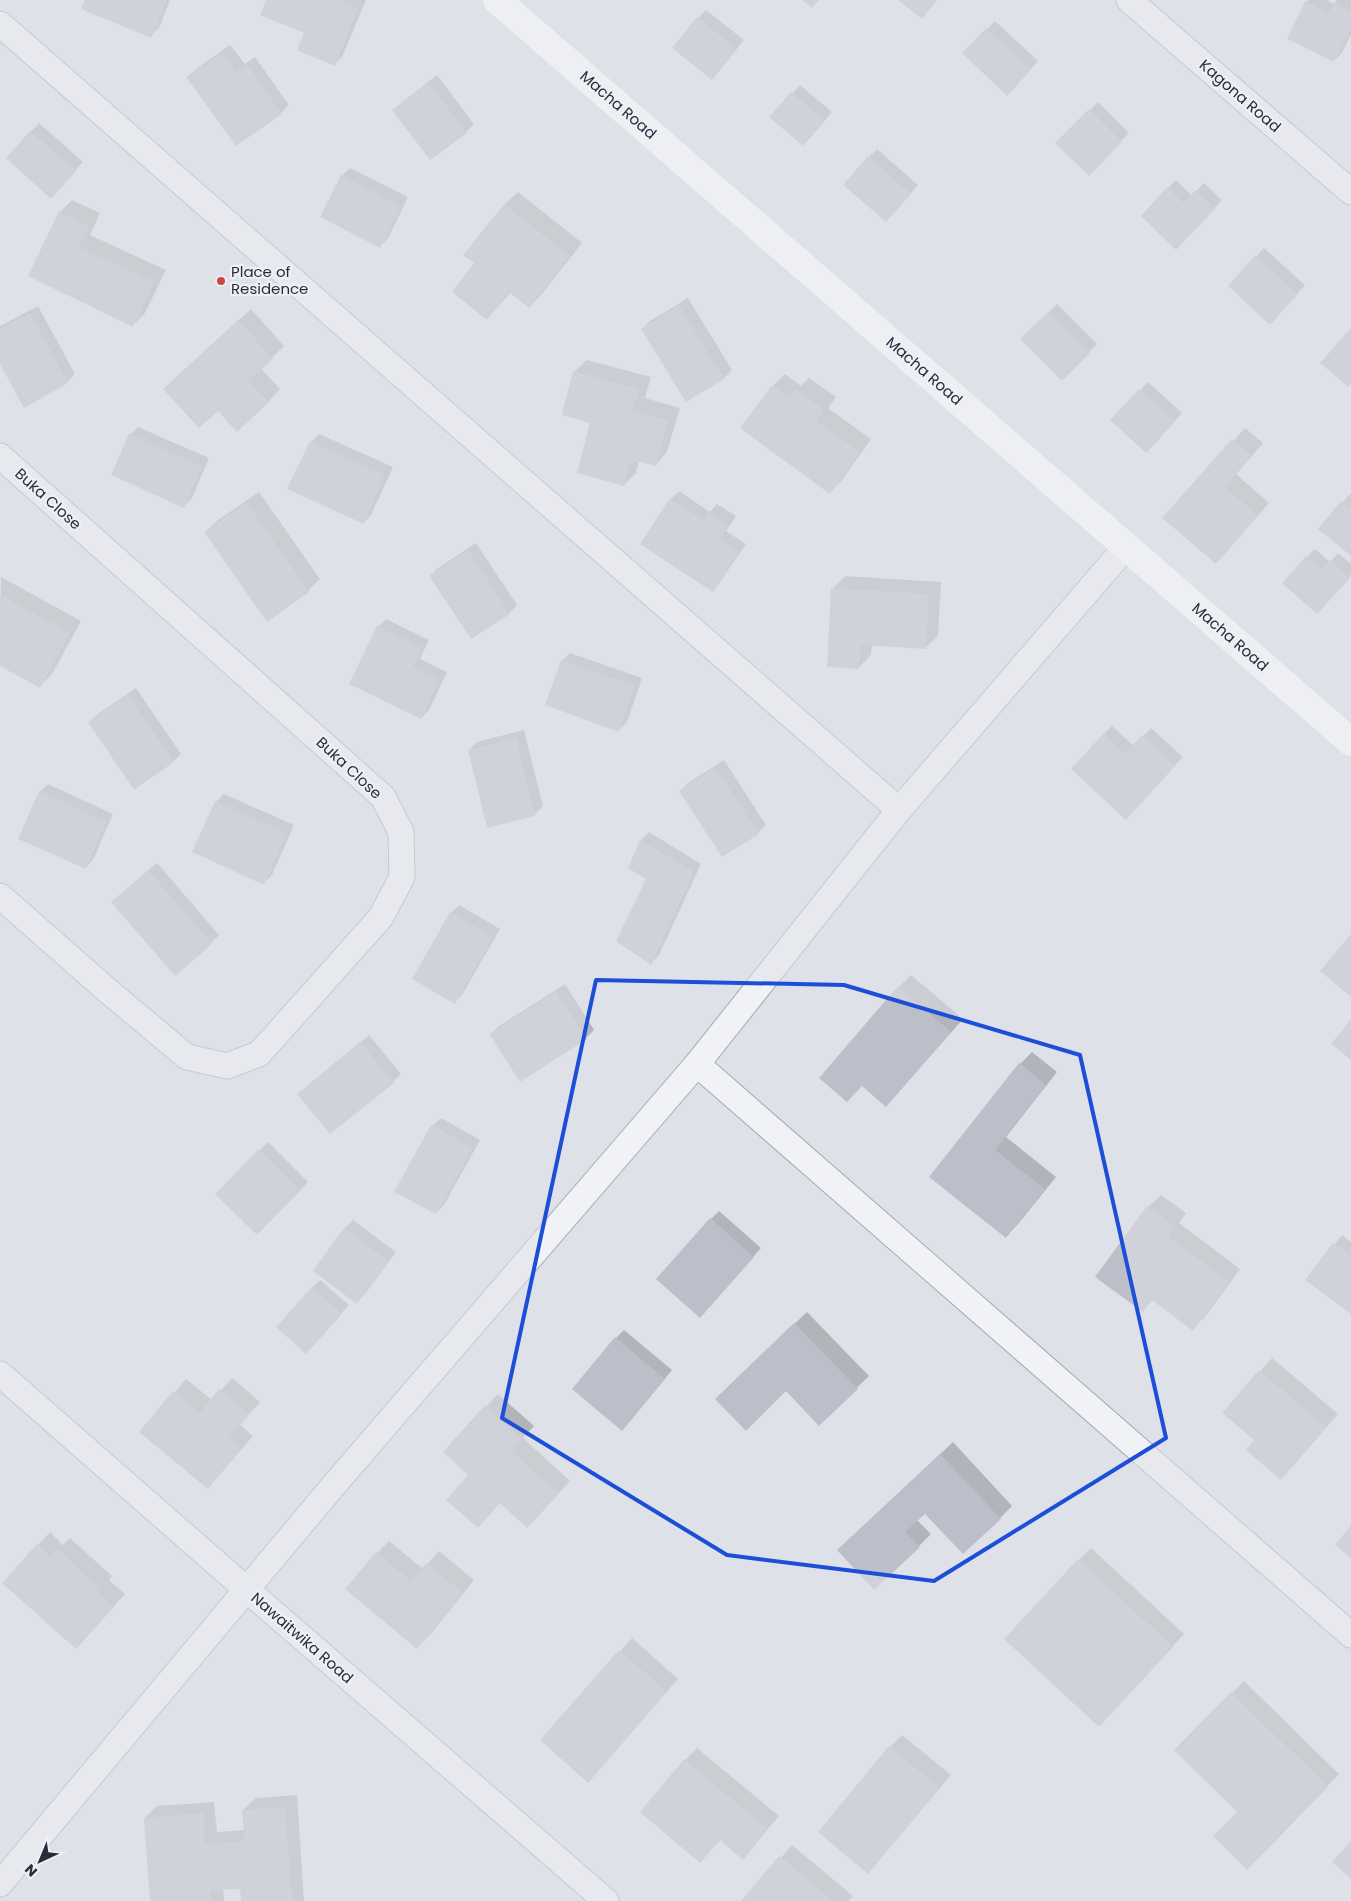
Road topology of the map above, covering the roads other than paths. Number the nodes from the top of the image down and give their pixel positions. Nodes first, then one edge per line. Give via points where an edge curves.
1 (497, 0) edge
2 (1129, 0) edge
3 (0, 24) edge
4 (1351, 192) edge
5 (0, 456) edge
6 (1126, 547) junction
7 (1351, 742) edge
8 (899, 810) junction
9 (0, 896) edge
10 (697, 1064) junction
11 (0, 1374) edge
12 (246, 1589) junction
13 (1351, 1635) edge
14 (0, 1884) edge
15 (606, 1901) edge

1 - 6 main road, Macha Road
2 - 4 street, Kagona Road
3 - 8 street
5 - 9 street, Buka Close via 382,797 401,832 402,877 381,917 259,1054 227,1066 188,1057
6 - 7 main road, Macha Road
6 - 8 street
8 - 10 street
10 - 12 street
10 - 13 street
11 - 12 street, Nawaitwika Road
12 - 14 street
12 - 15 street, Nawaitwika Road

